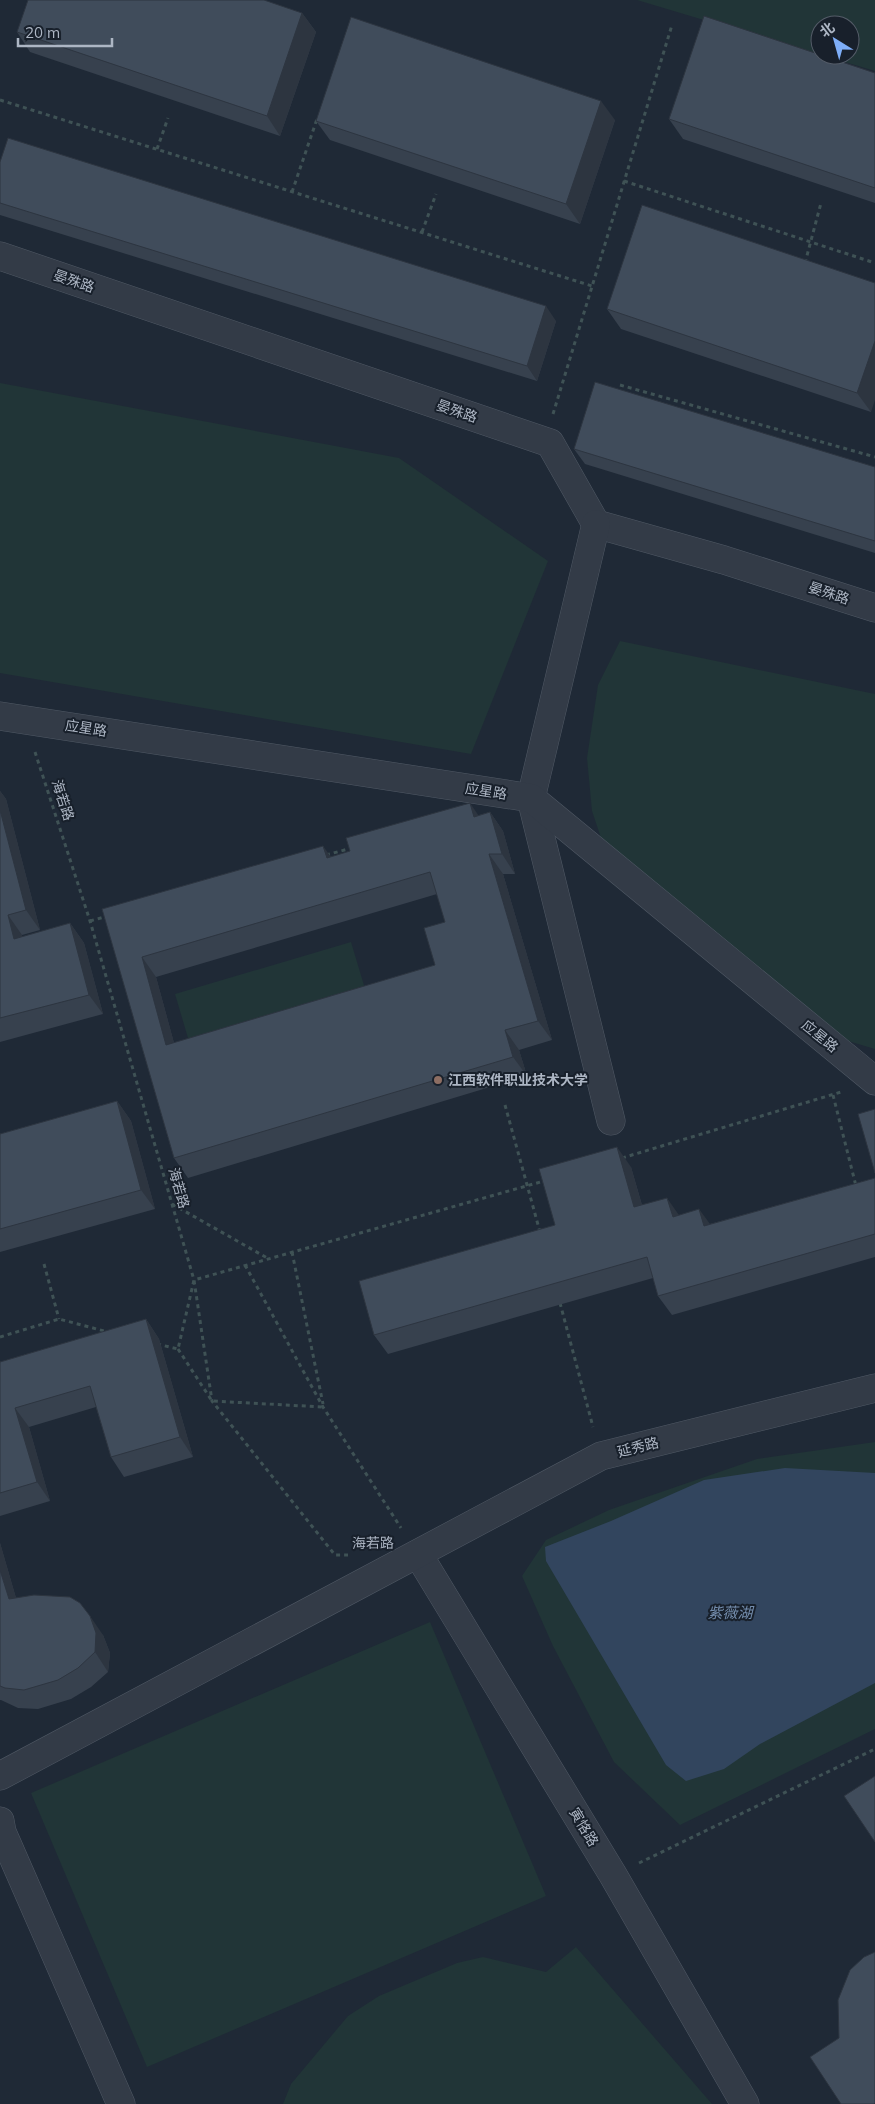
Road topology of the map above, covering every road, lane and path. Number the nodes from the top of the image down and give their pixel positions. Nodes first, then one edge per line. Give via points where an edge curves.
1 (672, 25) dead end
2 (0, 100) edge
3 (319, 112) edge
4 (168, 118) edge
5 (157, 149) junction
6 (624, 181) junction
7 (292, 192) junction
8 (436, 194) edge
9 (821, 203) edge
10 (422, 232) junction
11 (810, 242) junction
12 (0, 256) edge
13 (875, 263) edge
14 (805, 266) edge
15 (592, 286) junction
16 (620, 385) dead end
17 (545, 441) junction
18 (875, 457) edge
19 (596, 524) junction
20 (875, 608) edge
21 (12, 717) edge
22 (531, 798) junction
23 (358, 846) edge
24 (320, 857) edge
25 (109, 916) edge
26 (90, 921) junction
27 (875, 1082) edge
28 (850, 1090) dead end
29 (832, 1095) junction
30 (505, 1104) dead end
31 (611, 1121) dead end
32 (616, 1160) edge
33 (545, 1180) edge
34 (528, 1185) junction
35 (857, 1190) edge
36 (172, 1204) junction
37 (541, 1233) edge
38 (292, 1252) junction
39 (269, 1258) junction
40 (44, 1264) dead end
41 (245, 1265) junction
42 (194, 1280) junction
43 (559, 1299) edge
44 (59, 1319) junction
45 (114, 1333) edge
46 (0, 1337) edge
47 (151, 1342) edge
48 (178, 1349) junction
49 (875, 1388) edge
50 (212, 1401) junction
51 (324, 1407) junction
52 (602, 1456) junction
53 (418, 1554) junction
54 (353, 1555) dead end
55 (875, 1749) edge
56 (0, 1776) edge
57 (0, 1821) edge
58 (613, 1875) junction
59 (121, 2104) edge
60 (746, 2104) edge

1 - 6 path
2 - 5 path
3 - 7 path
4 - 5 path
5 - 7 path
6 - 11 path
6 - 15 path
7 - 10 path
8 - 10 path
9 - 11 path
10 - 15 path
11 - 13 path
11 - 14 path
12 - 17 street, 晏殊路
15 - 17 path
16 - 18 path
17 - 19 street via 550,443
19 - 20 street, 晏殊路
19 - 22 street
21 - 22 street, 应星路
21 - 26 path, 海若路
22 - 27 street, 应星路
22 - 31 street
23 - 24 path
25 - 26 path
26 - 36 path, 海若路
28 - 29 path
29 - 32 path
29 - 35 path
30 - 34 path
33 - 34 path
34 - 37 path
34 - 38 path
36 - 39 path
36 - 42 path, 海若路
38 - 39 path
38 - 51 path
39 - 41 path
40 - 44 path
41 - 42 path
41 - 51 path
42 - 48 path
42 - 50 path, 海若路
43 - 52 path
44 - 45 path
44 - 46 path
47 - 48 path
48 - 50 path
49 - 52 street, 延秀路
50 - 51 path
50 - 54 path, 海若路 via 335,1555
51 - 53 path
52 - 53 street, 延秀路
53 - 56 street, 延秀路
53 - 58 street, 寅恪路
55 - 58 path
57 - 59 street
58 - 60 street, 寅恪路

